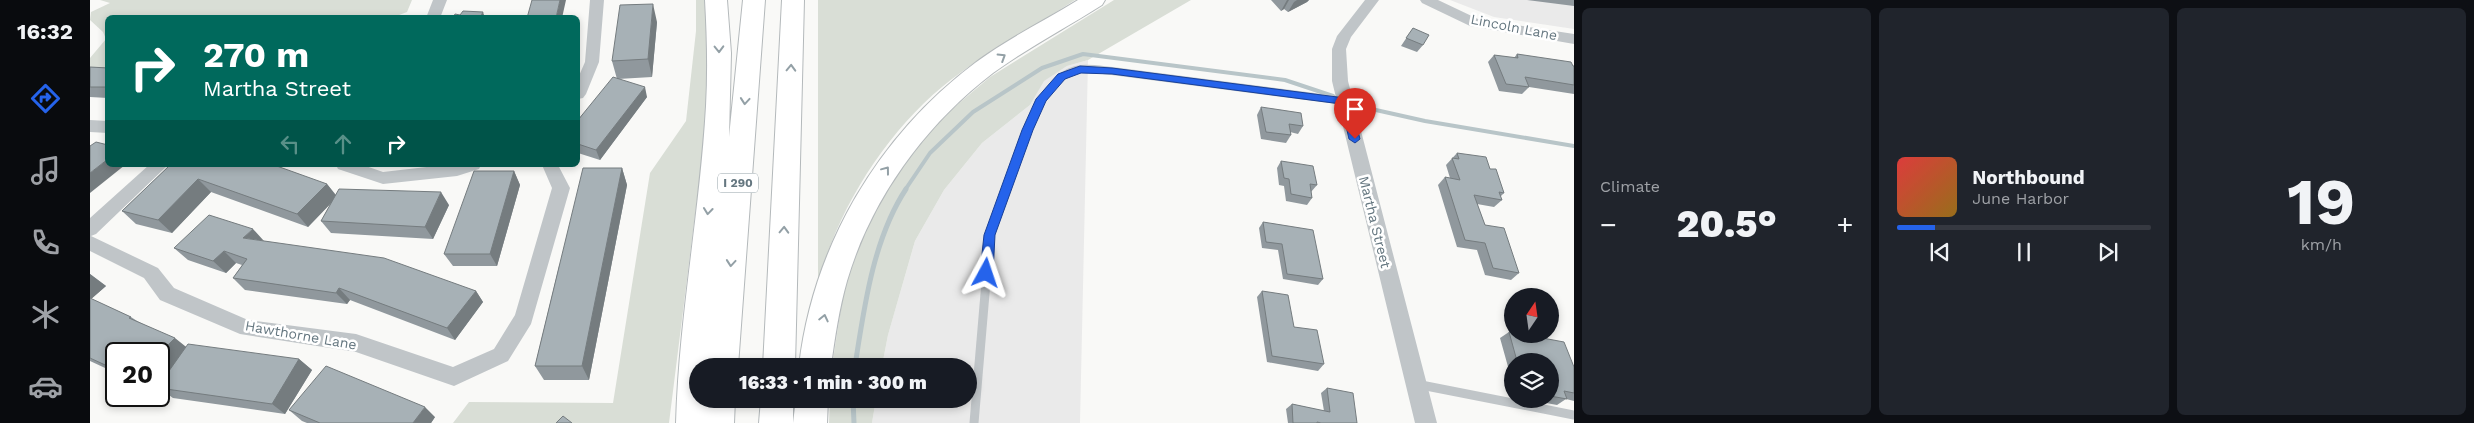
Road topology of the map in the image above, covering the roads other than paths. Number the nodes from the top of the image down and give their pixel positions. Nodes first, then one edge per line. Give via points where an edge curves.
1 (440, 0) edge
2 (597, 0) edge
3 (716, 0) edge
4 (754, 0) edge
5 (793, 0) edge
6 (1094, 0) edge
7 (1372, 0) edge
8 (1427, 0) edge
9 (434, 15) edge
10 (1574, 39) edge
11 (580, 89) edge
12 (1345, 101) junction
13 (90, 126) edge
14 (105, 127) edge
15 (158, 167) edge
16 (350, 167) edge
17 (467, 167) edge
18 (551, 167) edge
19 (90, 229) edge
20 (90, 243) edge
21 (723, 358) edge
22 (779, 358) edge
23 (816, 358) edge
24 (1416, 384) junction
25 (718, 408) edge
26 (777, 408) edge
27 (811, 408) edge
28 (1574, 415) edge
29 (693, 423) edge
30 (717, 423) edge
31 (776, 423) edge
32 (810, 423) edge
33 (974, 423) edge
34 (1426, 423) edge

1 - 9 street
2 - 11 street via 592,62
3 -> 29 highway via 719,26 718,114 694,356
4 -> 21 highway, I 290
22 -> 5 highway
23 -> 6 highway via 833,277 870,191 922,122 984,68
7 - 12 street, Martha Street via 1344,36 1340,49 1340,81
8 - 10 street, Lincoln Lane via 1475,23
12 - 24 street, Martha Street
12 - 33 lane via 1112,71 1080,69 1062,77 1042,99 990,235
13 - 14 street
15 - 19 street
16 - 17 street via 383,178
18 - 20 street, Hawthorne Lane via 562,188 524,318 501,356 454,377 356,343 247,328 167,294 151,273
24 - 28 lane
24 - 34 street, Martha Street
25 - 30 highway
26 - 31 highway
27 - 32 highway

